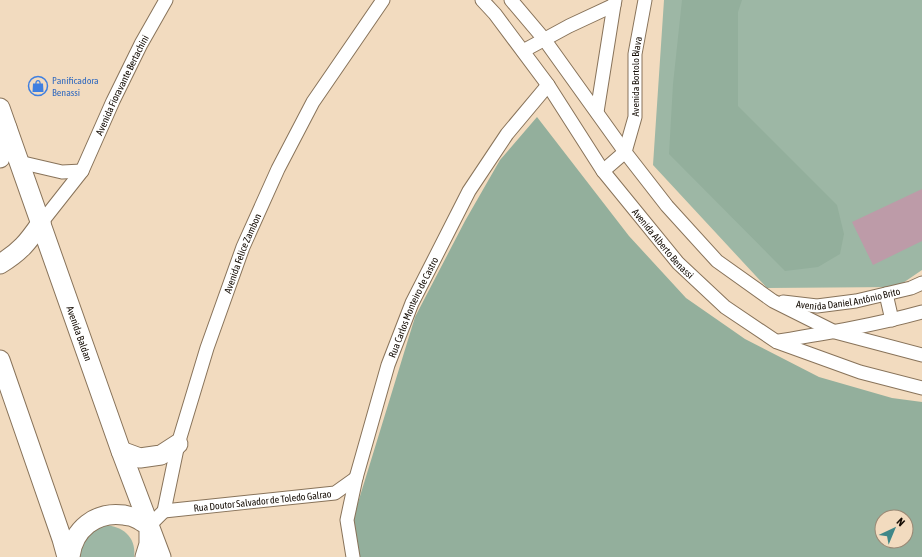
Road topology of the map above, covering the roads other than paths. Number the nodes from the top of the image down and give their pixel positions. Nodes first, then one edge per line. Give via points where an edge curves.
1 (166, 0) edge
2 (383, 0) edge
3 (482, 0) edge
4 (511, 0) edge
5 (645, 0) edge
6 (615, 2) edge
7 (544, 39) junction
8 (523, 51) junction
9 (548, 85) junction
10 (0, 108) edge
11 (597, 112) junction
12 (7, 128) junction
13 (625, 152) junction
14 (0, 158) edge
15 (19, 162) junction
16 (82, 171) junction
17 (602, 171) junction
18 (41, 223) junction
19 (0, 264) edge
20 (922, 283) edge
21 (886, 294) junction
22 (773, 301) junction
23 (922, 312) edge
24 (892, 320) junction
25 (835, 332) junction
26 (777, 342) junction
27 (922, 355) edge
28 (0, 360) edge
29 (922, 388) edge
30 (178, 444) junction
31 (121, 451) junction
32 (356, 478) junction
33 (164, 511) junction
34 (149, 526) junction
35 (67, 557) edge
36 (70, 557) edge
37 (145, 557) edge
38 (161, 557) edge
39 (353, 557) edge

1 - 16 street, Avenida Fioravante Bertachini via 116,94
2 - 30 street, Avenida Felice Zambon via 313,102 278,169 243,247 207,348
3 - 8 street, Avenida Alberto Benassi
4 - 7 street
5 - 13 street, Avenida Bortolo Biava via 635,54 635,117
6 - 7 street
6 - 11 street
7 - 8 street
7 - 11 street
8 - 9 street, Avenida Alberto Benassi
9 - 17 street, Avenida Alberto Benassi
9 - 32 street, Rua Carlos Monteiro de Castro via 507,134 469,191 412,303 388,365
10 - 12 main road, Avenida Baldan
11 - 13 street
12 - 14 main road
12 - 15 main road, Avenida Baldan
13 - 17 street
13 - 22 street via 667,206 717,261
15 - 16 street via 62,172
15 - 18 main road, Avenida Baldan
16 - 18 street, Avenida Fioravante Bertachini
17 - 26 street, Avenida Alberto Benassi via 678,263 725,307
18 - 19 main road via 27,244
18 - 31 main road, Avenida Baldan
20 - 21 street, Avenida Daniel Antônio Brito
21 - 22 street, Avenida Daniel Antônio Brito via 817,306
21 - 24 street
22 - 25 street
23 - 24 street
24 - 25 street
25 - 26 street
25 - 27 street
26 - 29 street, Avenida Alberto Benassi via 860,372
28 - 35 main road
30 - 31 main road via 161,455 140,458
30 - 33 street, Avenida Felice Zambon
31 - 34 main road, Avenida Baldan
32 - 33 street, Rua Doutor Salvador de Toledo Galrao via 335,493
32 - 39 street, Rua Carlos Monteiro de Castro via 347,520
33 - 34 street
34 - 36 main road via 133,516 114,514 96,518 81,530 71,546
34 - 37 main road via 149,544
34 - 38 main road, Avenida Baldan

